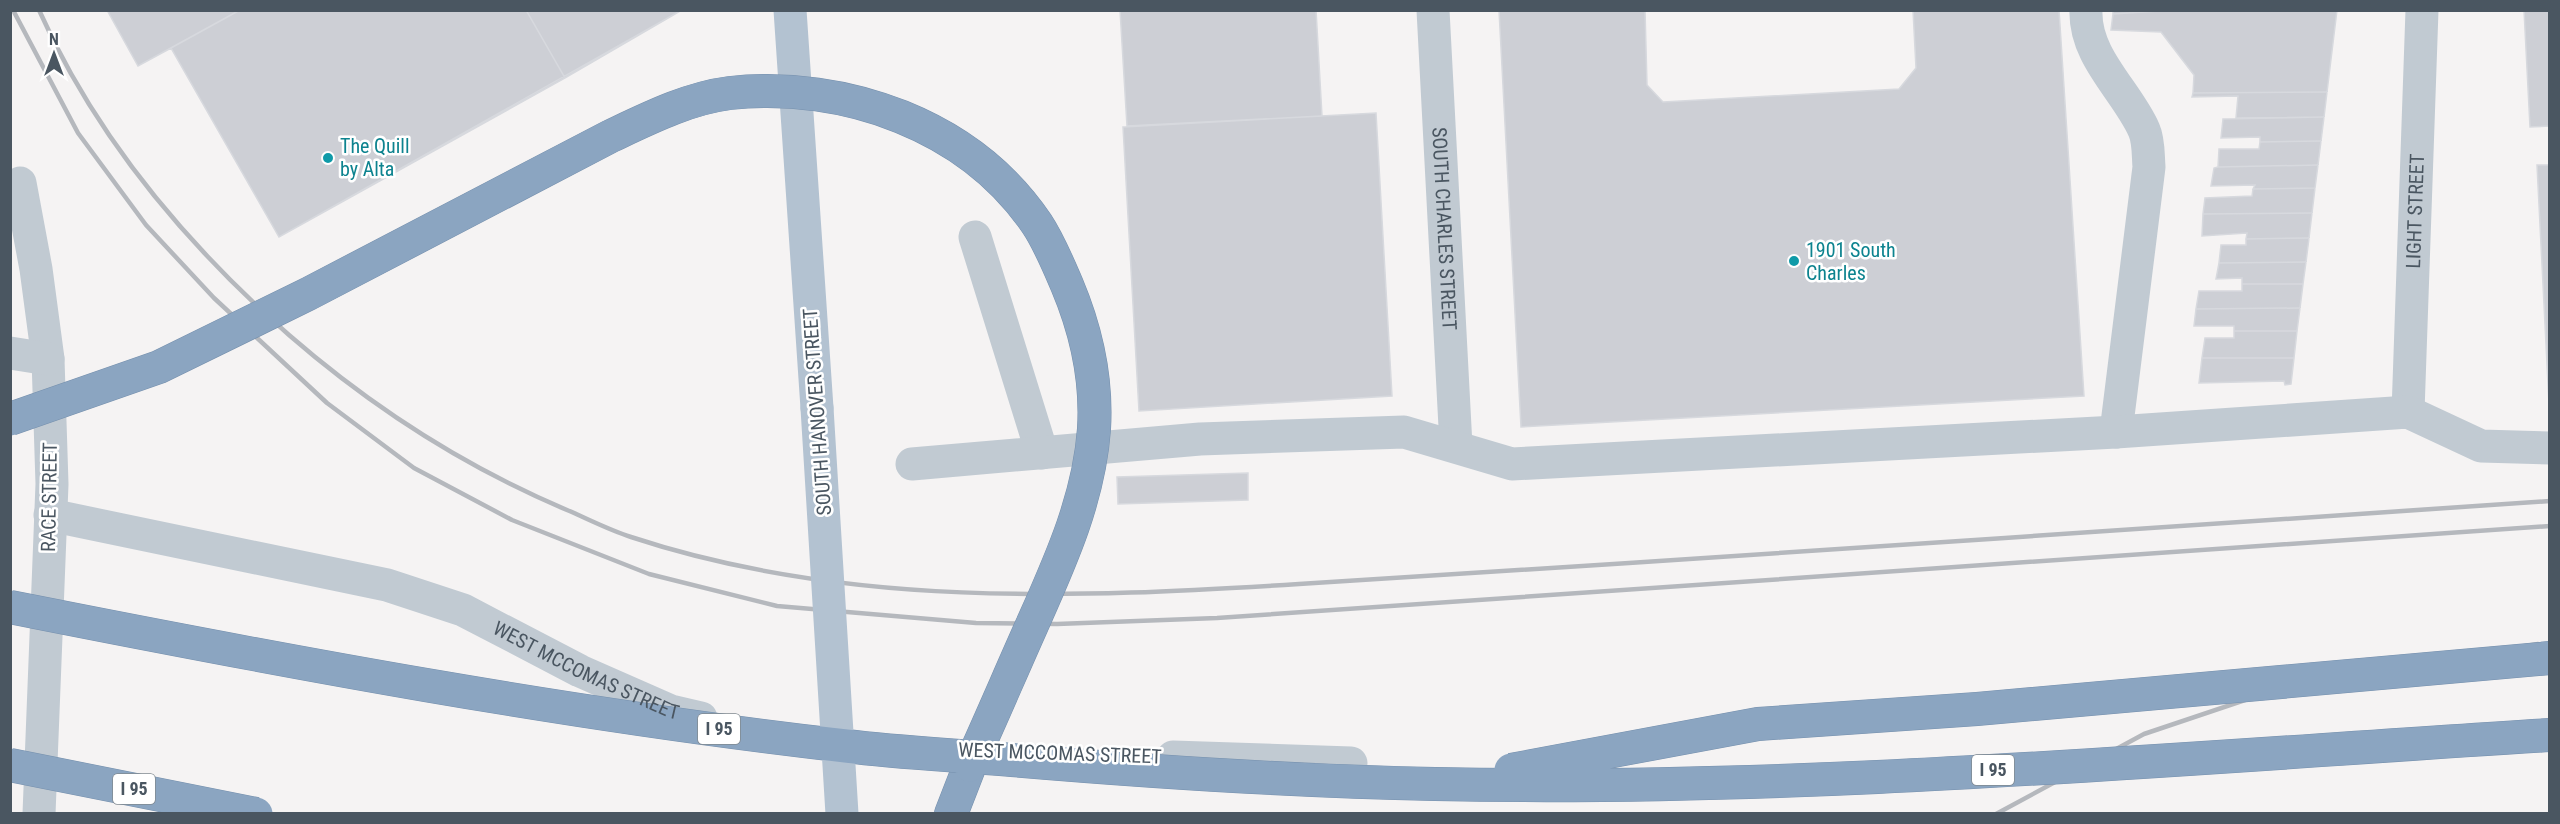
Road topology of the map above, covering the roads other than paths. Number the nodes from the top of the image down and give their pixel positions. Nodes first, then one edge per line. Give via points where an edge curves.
1 (790, 10) edge
2 (1433, 10) edge
3 (2086, 10) edge
4 (2422, 10) edge
5 (20, 183) dead end
6 (975, 237) dead end
7 (10, 353) edge
8 (48, 359) junction
9 (2408, 412) junction
10 (10, 419) edge
11 (2116, 432) junction
12 (1456, 446) junction
13 (2550, 448) edge
14 (1042, 453) junction
15 (912, 464) dead end
16 (50, 515) junction
17 (10, 607) edge
18 (2550, 658) edge
19 (2550, 735) edge
20 (1351, 763) dead end
21 (10, 765) edge
22 (1436, 784) junction
23 (39, 813) edge
24 (256, 813) edge
25 (842, 813) edge
26 (951, 813) edge

1 - 25 main road, SOUTH HANOVER STREET, bridge
2 - 12 street, SOUTH CHARLES STREET
3 - 11 street via 2095,52 2145,132 2149,167
4 - 9 street, LIGHT STREET
5 - 8 street, RACE STREET
6 - 14 street
7 - 8 street
8 - 16 street, RACE STREET
9 - 11 street
9 - 13 street via 2481,446
10 - 26 highway, bridge via 159,367 309,294 611,136 692,102 727,93 805,93 858,102 891,113 954,143 986,167 1036,224 1074,302 1093,385 1094,428 1077,514 1062,558
11 - 12 street via 1512,464
12 - 14 street via 1404,432 1200,439
14 - 15 street
16 - 20 street, WEST MCCOMAS STREET via 387,585 464,610 580,671 671,711 778,737 869,746
16 - 23 street, RACE STREET
17 - 22 highway, I 95, bridge via 406,682 848,747 1145,771
18 - 22 highway, bridge via 1977,709 1758,724
19 - 22 highway, I 95, bridge via 1885,776 1624,784
21 - 24 highway, I 95, bridge

